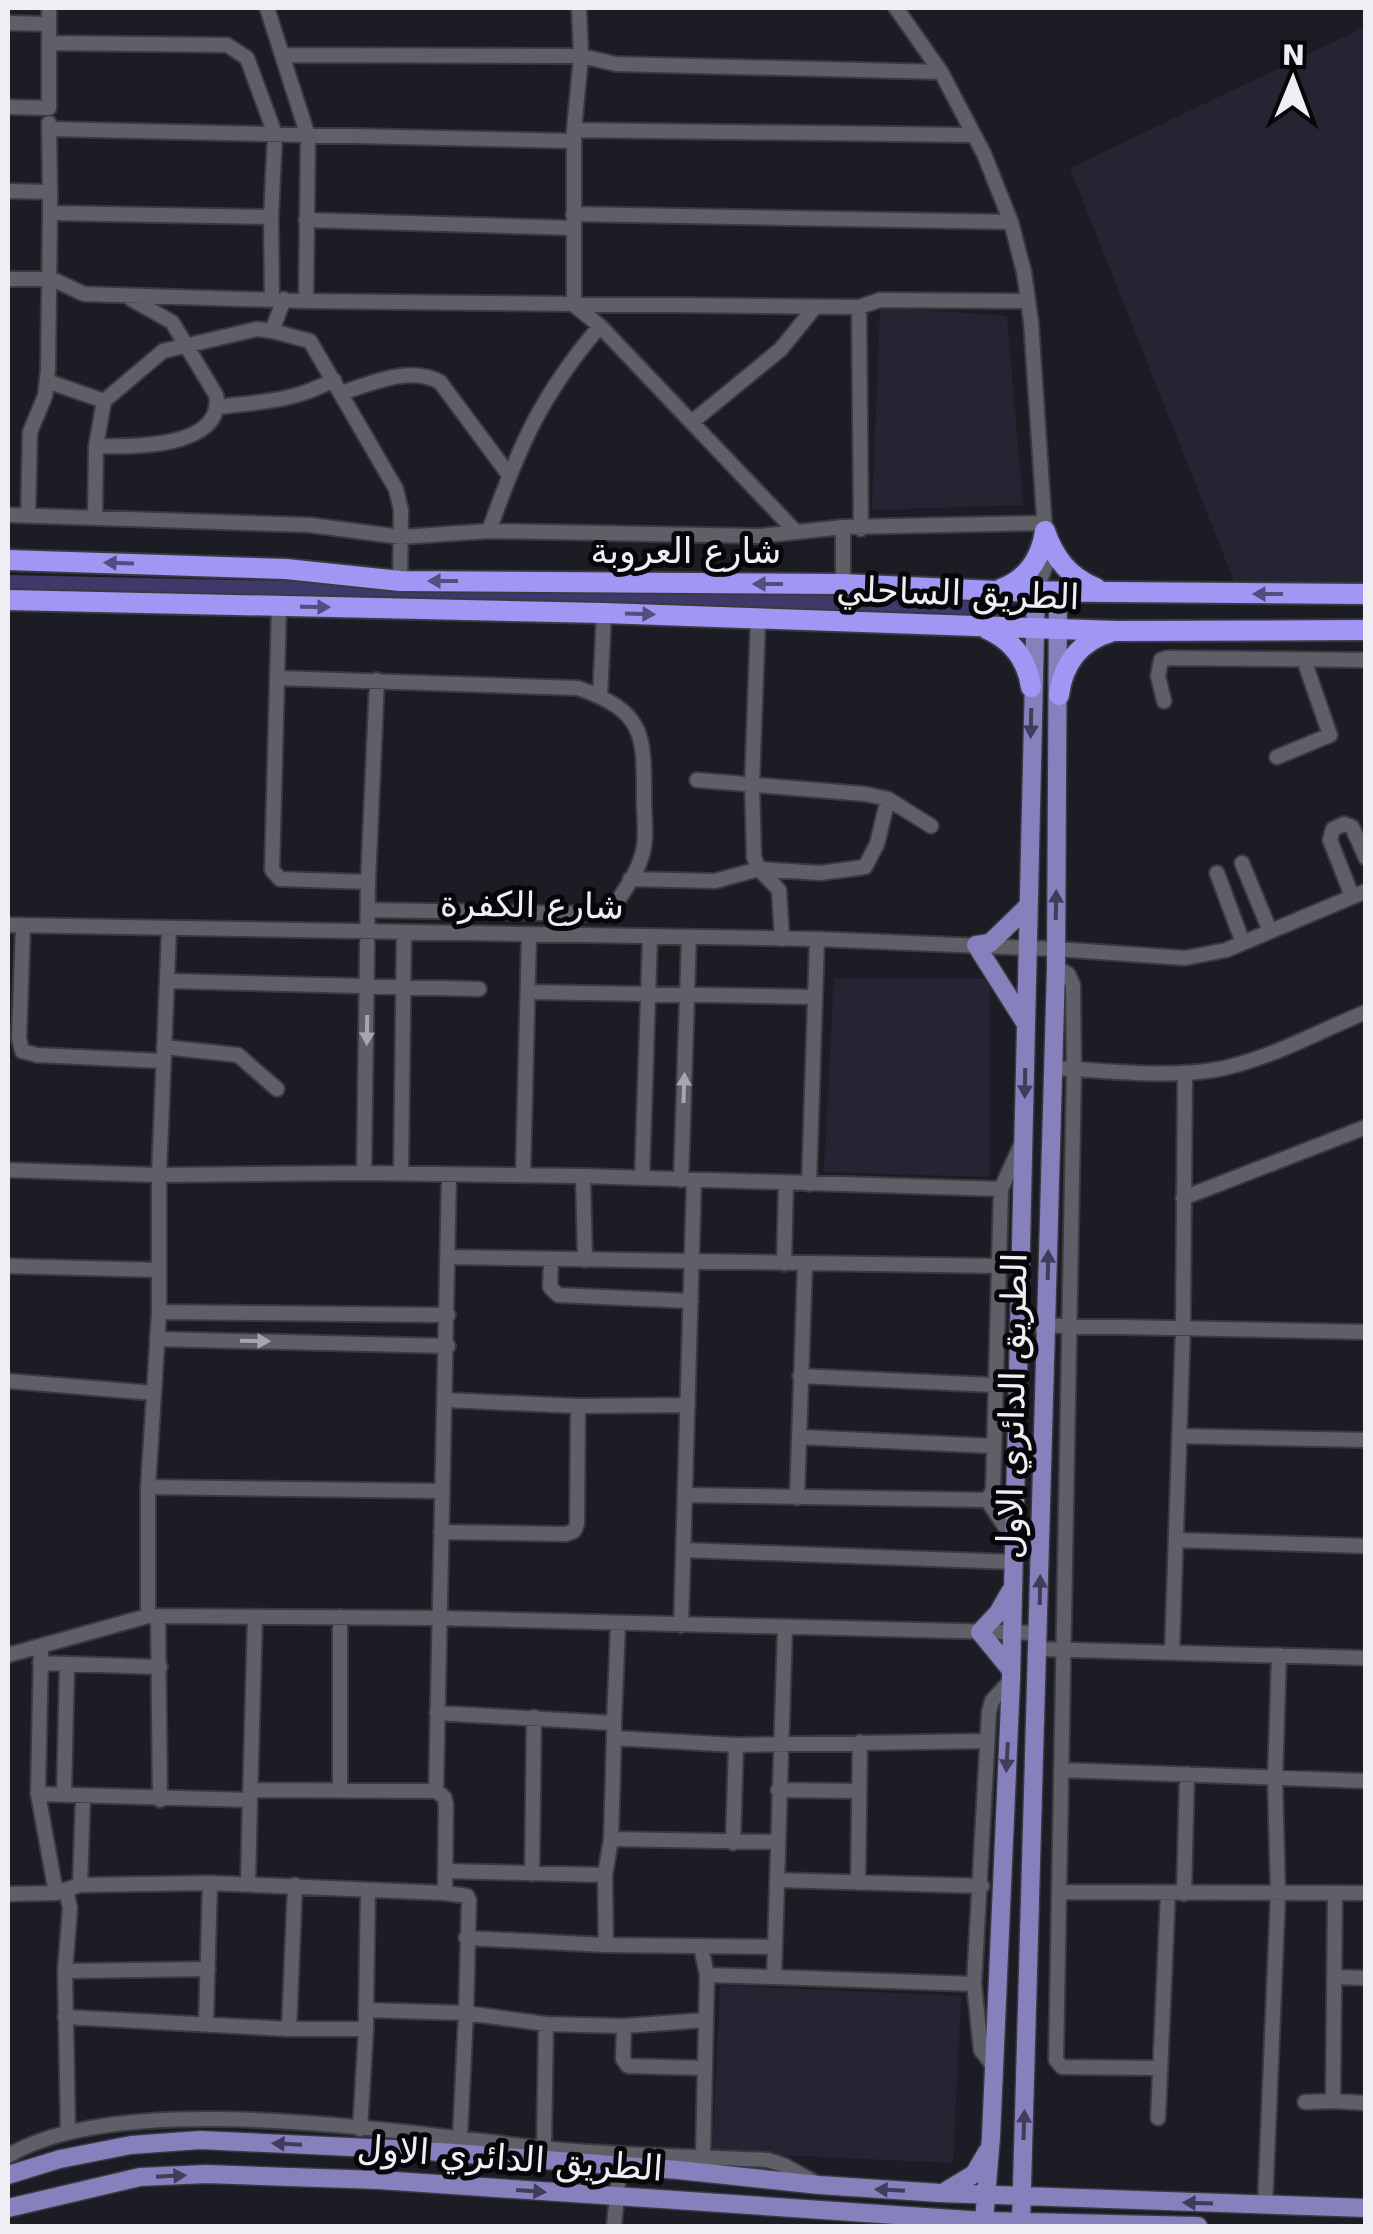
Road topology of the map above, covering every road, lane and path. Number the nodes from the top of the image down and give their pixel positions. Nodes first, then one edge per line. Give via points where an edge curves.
1 (266, 8) edge
2 (578, 8) edge
3 (896, 8) edge
4 (49, 16) edge
5 (8, 24) edge
6 (49, 43) junction
7 (284, 56) junction
8 (581, 56) junction
9 (941, 72) junction
10 (8, 107) edge
11 (49, 108) junction
12 (50, 129) junction
13 (275, 134) junction
14 (972, 135) junction
15 (308, 136) junction
16 (574, 136) junction
17 (8, 191) edge
18 (50, 192) junction
19 (50, 214) junction
20 (271, 217) junction
21 (306, 220) junction
22 (574, 221) junction
23 (1011, 222) junction
24 (8, 279) edge
25 (52, 280) junction
26 (124, 296) junction
27 (278, 300) junction
28 (306, 301) junction
29 (1027, 302) junction
30 (574, 305) junction
31 (816, 306) junction
32 (859, 307) junction
33 (600, 326) junction
34 (272, 331) junction
35 (183, 344) junction
36 (47, 381) junction
37 (337, 387) junction
38 (104, 400) junction
39 (218, 407) junction
40 (692, 422) junction
41 (96, 446) junction
42 (509, 474) junction
43 (8, 516) edge
44 (28, 516) junction
45 (95, 517) junction
46 (843, 527) junction
47 (1045, 527) junction
48 (861, 529) junction
49 (489, 531) junction
50 (796, 532) junction
51 (402, 537) junction
52 (8, 560) edge
53 (1046, 565) junction
54 (400, 581) junction
55 (843, 584) junction
56 (1036, 590) junction
57 (1058, 590) junction
58 (1103, 590) junction
59 (996, 592) junction
60 (1356, 594) edge
61 (8, 600) edge
62 (279, 606) junction
63 (604, 613) junction
64 (758, 618) junction
65 (980, 626) junction
66 (1035, 627) junction
67 (1058, 629) junction
68 (1355, 630) edge
69 (1116, 631) junction
70 (1304, 660) junction
71 (1366, 660) edge
72 (277, 678) junction
73 (377, 680) junction
74 (1031, 686) junction
75 (1059, 695) junction
76 (600, 696) junction
77 (1164, 701) dead end
78 (1277, 757) dead end
79 (697, 780) dead end
80 (752, 784) junction
81 (888, 799) junction
82 (932, 826) dead end
83 (1366, 858) edge
84 (1242, 863) dead end
85 (758, 869) junction
86 (1217, 873) dead end
87 (630, 879) junction
88 (368, 882) junction
89 (1359, 894) edge
90 (1028, 906) junction
91 (368, 910) junction
92 (608, 914) junction
93 (1262, 914) junction
94 (15, 925) edge
95 (1236, 925) junction
96 (168, 930) junction
97 (367, 932) junction
98 (1270, 932) junction
99 (404, 933) junction
100 (529, 935) junction
101 (606, 936) junction
102 (650, 937) junction
103 (689, 937) junction
104 (782, 939) junction
105 (817, 939) junction
106 (1243, 943) junction
107 (976, 945) junction
108 (1028, 948) junction
109 (1056, 958) junction
110 (14, 971) edge
111 (169, 982) junction
112 (367, 987) junction
113 (404, 987) junction
114 (479, 989) dead end
115 (528, 992) junction
116 (649, 996) junction
117 (687, 996) junction
118 (815, 997) junction
119 (1366, 1012) edge
120 (1027, 1026) junction
121 (13, 1041) edge
122 (163, 1054) junction
123 (1052, 1068) junction
124 (1074, 1069) junction
125 (1186, 1073) junction
126 (277, 1088) dead end
127 (1366, 1127) edge
128 (1024, 1140) junction
129 (8, 1170) edge
130 (364, 1173) junction
131 (401, 1173) junction
132 (450, 1174) junction
133 (159, 1175) junction
134 (523, 1175) junction
135 (583, 1176) junction
136 (642, 1178) junction
137 (687, 1180) junction
138 (786, 1184) junction
139 (809, 1184) junction
140 (1001, 1189) junction
141 (1183, 1198) junction
142 (450, 1257) junction
143 (551, 1259) junction
144 (584, 1260) junction
145 (691, 1262) junction
146 (784, 1264) junction
147 (804, 1265) junction
148 (8, 1266) edge
149 (998, 1266) junction
150 (158, 1270) junction
151 (691, 1301) junction
152 (159, 1312) junction
153 (448, 1315) junction
154 (1019, 1325) junction
155 (1046, 1325) junction
156 (1070, 1326) junction
157 (1183, 1328) junction
158 (1366, 1332) edge
159 (157, 1339) junction
160 (448, 1346) junction
161 (800, 1376) junction
162 (8, 1381) edge
163 (994, 1384) junction
164 (154, 1393) junction
165 (447, 1400) junction
166 (688, 1405) junction
167 (578, 1406) junction
168 (1179, 1436) junction
169 (800, 1437) junction
170 (1366, 1440) edge
171 (994, 1446) junction
172 (148, 1487) junction
173 (442, 1490) junction
174 (686, 1495) junction
175 (798, 1498) junction
176 (987, 1500) junction
177 (441, 1532) junction
178 (1014, 1540) junction
179 (1176, 1540) junction
180 (1366, 1546) edge
181 (684, 1550) junction
182 (1013, 1562) junction
183 (1013, 1585) junction
184 (153, 1616) junction
185 (254, 1616) junction
186 (340, 1616) junction
187 (438, 1618) junction
188 (618, 1624) junction
189 (680, 1626) junction
190 (785, 1626) junction
191 (980, 1632) junction
192 (1012, 1632) junction
193 (1039, 1641) junction
194 (1063, 1650) junction
195 (1172, 1652) junction
196 (8, 1655) edge
197 (1279, 1655) junction
198 (41, 1656) junction
199 (1366, 1658) edge
200 (68, 1664) junction
201 (160, 1667) junction
202 (1011, 1675) junction
203 (437, 1714) junction
204 (534, 1716) junction
205 (614, 1730) junction
206 (860, 1742) junction
207 (986, 1742) junction
208 (781, 1744) junction
209 (736, 1745) junction
210 (1061, 1770) junction
211 (1187, 1774) junction
212 (1275, 1780) junction
213 (1366, 1781) edge
214 (340, 1789) junction
215 (778, 1790) junction
216 (859, 1791) junction
217 (436, 1792) junction
218 (38, 1794) junction
219 (64, 1795) junction
220 (250, 1795) junction
221 (83, 1796) junction
222 (160, 1800) junction
223 (612, 1839) junction
224 (777, 1842) junction
225 (733, 1843) junction
226 (445, 1871) junction
227 (532, 1874) junction
228 (606, 1875) junction
229 (777, 1880) junction
230 (858, 1882) junction
231 (210, 1883) junction
232 (248, 1884) junction
233 (295, 1885) junction
234 (982, 1886) junction
235 (68, 1890) junction
236 (368, 1892) junction
237 (1059, 1892) junction
238 (444, 1893) junction
239 (1176, 1893) junction
240 (1335, 1893) junction
241 (1366, 1893) edge
242 (8, 1894) edge
243 (1278, 1894) junction
244 (466, 1938) junction
245 (606, 1945) junction
246 (700, 1947) junction
247 (775, 1947) junction
248 (208, 1969) junction
249 (65, 1971) junction
250 (708, 1975) junction
251 (774, 1977) junction
252 (1335, 1977) junction
253 (1366, 1978) edge
254 (974, 1984) junction
255 (366, 2010) junction
256 (466, 2013) junction
257 (65, 2017) junction
258 (705, 2020) junction
259 (206, 2023) junction
260 (546, 2024) junction
261 (624, 2026) junction
262 (289, 2029) junction
263 (366, 2029) junction
264 (994, 2067) junction
265 (705, 2068) junction
266 (1159, 2068) junction
267 (1333, 2100) junction
268 (1305, 2102) dead end
269 (1366, 2102) edge
270 (1158, 2118) dead end
271 (360, 2129) junction
272 (68, 2132) junction
273 (460, 2137) junction
274 (991, 2137) junction
275 (322, 2145) junction
276 (116, 2148) junction
277 (544, 2148) junction
278 (8, 2156) edge
279 (703, 2156) junction
280 (620, 2166) junction
281 (8, 2175) edge
282 (319, 2178) junction
283 (122, 2181) junction
284 (790, 2182) junction
285 (818, 2185) junction
286 (940, 2192) junction
287 (987, 2195) junction
288 (1021, 2197) junction
289 (618, 2198) junction
290 (1265, 2205) junction
291 (8, 2208) edge
292 (1366, 2208) edge
293 (788, 2210) junction
294 (1020, 2222) junction
295 (990, 2224) edge
296 (614, 2226) edge
297 (1198, 2226) edge

1 - 7 street
2 - 8 street
3 - 9 street
4 - 5 street
4 - 6 street
6 - 11 street
6 - 13 street via 227,46 247,58
7 - 8 street
7 - 15 street
8 - 9 street via 616,64
8 - 16 street
9 - 14 street
10 - 11 street
11 - 12 street
12 - 13 street
12 - 18 street
13 - 15 street
13 - 20 street
14 - 16 street
14 - 23 street
15 - 16 street
15 - 21 street
16 - 22 street
17 - 18 street
18 - 19 street
19 - 20 street
19 - 25 street
20 - 27 street
21 - 22 street
21 - 28 street
22 - 23 street
22 - 30 street
23 - 29 street
24 - 25 street
25 - 26 street via 84,294
25 - 36 street
26 - 27 street
26 - 35 street via 167,317
27 - 28 street
27 - 34 street
28 - 30 street
29 - 32 street via 880,300
29 - 47 street
30 - 31 street
30 - 33 street
31 - 32 street
31 - 40 street via 781,349
32 - 48 street
33 - 40 street
33 - 42 street via 538,411
34 - 35 street
34 - 37 street via 310,341
35 - 38 street via 163,351
35 - 39 street
36 - 38 street
36 - 44 street via 30,432
37 - 39 street via 272,404
37 - 42 street via 391,377 440,382
37 - 51 street via 396,489
38 - 41 street
39 - 41 street via 201,428 177,440
40 - 50 street
41 - 45 street
42 - 49 street
43 - 44 street
44 - 45 street
45 - 51 street
46 - 48 street
46 - 50 street
46 - 55 street
47 - 48 street
47 - 53 street
47 - 58 highway via 1062,564
47 - 59 highway via 1031,569
49 - 50 street
49 - 51 street
51 - 54 street
54 -> 52 highway, شارع العروبة via 286,568
53 - 56 street
53 - 57 street
55 -> 54 highway, شارع العروبة
55 - 59 highway, شارع العروبة
56 - 57 highway, شارع العروبة
56 - 59 highway, شارع العروبة
56 - 66 main road, الطريق الدائري الاول
57 - 58 highway, شارع العروبة
57 - 67 main road, الطريق الدائري الاول
60 -> 58 highway, شارع العروبة
60 - 68 highway
61 - 62 highway, الطريق الساحلي
62 -> 63 highway, الطريق الساحلي
62 - 72 street
63 -> 64 highway, الطريق الساحلي
63 - 76 street
64 - 65 highway, الطريق الساحلي
64 - 80 street
65 - 66 highway, الطريق الساحلي
65 - 74 highway via 1015,648
66 - 67 highway, الطريق الساحلي
66 - 74 main road, الطريق الدائري الاول
67 - 69 highway, الطريق الساحلي
67 - 75 main road, الطريق الدائري الاول
68 - 69 highway, الطريق الساحلي
69 - 75 highway via 1072,658
70 - 71 street
70 - 77 street via 1167,658 1158,668
70 - 78 street via 1330,735
72 - 73 street
72 - 88 street via 272,870 280,879
73 - 76 street via 537,685
73 - 88 street
74 -> 90 main road, الطريق الدائري الاول
109 -> 75 main road, الطريق الدائري الاول
76 - 87 street via 638,726 644,743 645,846
79 - 80 street
80 - 81 street
80 - 85 street
81 - 82 street
81 - 85 street via 865,867 820,873
83 - 89 street via 1352,827 1333,828 1330,840
84 - 93 street
85 - 87 street via 715,881
85 - 104 street via 778,890
86 - 95 street
87 - 92 street
88 - 91 street
89 - 98 street, شارع الكفرة
90 - 107 main road via 990,943
90 - 108 main road, الطريق الدائري الاول
91 - 92 street
91 - 97 street
92 - 101 street
93 - 95 street
93 - 98 street
94 - 96 street, شارع الكفرة
94 - 110 street
95 - 106 street
96 - 97 street, شارع الكفرة
96 - 111 street
97 - 99 street, شارع الكفرة
97 - 112 street
98 - 106 street, شارع الكفرة
99 - 100 street, شارع الكفرة
99 - 113 street
100 - 101 street, شارع الكفرة
100 - 115 street
101 - 102 street, شارع الكفرة
102 - 103 street, شارع الكفرة
102 - 116 street
103 - 104 street, شارع الكفرة
103 - 117 street
104 - 105 street, شارع الكفرة
105 - 107 street, شارع الكفرة
105 - 118 street
106 - 109 street, شارع الكفرة via 1186,958
107 - 108 street, شارع الكفرة
107 - 120 main road
108 - 109 street, شارع الكفرة
108 - 120 main road, الطريق الدائري الاول
109 - 123 main road, الطريق الدائري الاول
109 - 124 street via 1073,986
110 - 121 street
111 - 112 street
111 - 122 street
112 - 113 street
112 -> 130 street
113 - 114 street
113 - 131 street
115 - 116 street
115 - 134 street
116 - 117 street
116 - 136 street
117 - 118 street
137 -> 117 street
118 - 139 street
119 - 125 street via 1242,1063
120 -> 128 main road, الطريق الدائري الاول
121 - 122 street via 29,1054
122 - 126 street via 238,1055
122 - 133 street
123 - 124 street
155 -> 123 main road, الطريق الدائري الاول
124 - 125 street
124 - 156 street
125 - 141 street
127 - 141 street
128 - 140 street
128 - 154 main road, الطريق الدائري الاول
129 - 133 street
130 - 131 street
130 - 133 street
131 - 132 street
132 - 134 street
132 - 142 street
133 - 150 street
134 - 135 street
135 - 136 street
135 - 144 street
136 - 137 street
137 - 138 street
137 - 145 street
138 - 139 street
138 - 146 street
139 - 140 street
140 - 149 street
141 - 157 street
142 - 143 street
142 - 153 street
143 - 144 street
143 - 151 street via 550,1288 558,1295
144 - 145 street
145 - 146 street
145 - 151 street
146 - 147 street
147 - 149 street
147 - 161 street
148 - 150 street
149 - 163 street
150 - 152 street
151 - 166 street
152 - 153 street
152 - 159 street
153 - 160 street
154 - 155 street
154 - 178 main road, الطريق الدائري الاول
155 - 156 street
193 -> 155 main road, الطريق الدائري الاول
156 - 157 street
156 - 194 street
157 - 158 street
157 - 168 street
159 -> 160 street
159 - 164 street
160 - 165 street
161 - 163 street
161 - 169 street
162 - 164 street
163 - 171 street
164 - 172 street
165 - 167 street
165 - 173 street
166 - 167 street
166 - 174 street
167 - 177 street via 574,1531
168 - 170 street
168 - 179 street
169 - 171 street
169 - 175 street
171 - 176 street
172 - 173 street
172 - 184 street
173 - 177 street
174 - 175 street
174 - 181 street
175 - 176 street
176 - 178 street
177 - 187 street
178 - 182 main road, الطريق الدائري الاول
179 - 180 street
179 - 195 street
181 - 182 street
181 - 189 street
182 - 183 main road, الطريق الدائري الاول
183 - 191 main road
183 - 192 main road, الطريق الدائري الاول
184 - 185 street
184 - 198 street
184 - 201 street
185 - 186 street
185 - 220 street
186 - 187 street
186 - 214 street
187 - 188 street
187 - 203 street
188 - 189 street
188 - 205 street
189 - 190 street
190 - 191 street
190 - 208 street
191 - 192 street
191 - 202 main road
192 - 193 street
192 - 202 main road, الطريق الدائري الاول
193 - 194 street
288 -> 193 main road, الطريق الدائري الاول
194 - 195 street
194 - 210 street
195 - 197 street
196 - 198 street
197 - 199 street
197 - 212 street
198 - 200 street
198 - 218 street
200 - 201 street
200 - 219 street
201 - 222 street
202 - 207 street via 992,1701
202 -> 264 main road, الطريق الدائري الاول
203 - 204 street
203 - 217 street
204 - 205 street
204 - 227 street
205 - 209 street
205 - 223 street
206 - 207 street
206 - 208 street
206 - 216 street
207 - 234 street
208 - 209 street
208 - 215 street
209 - 225 street
210 - 211 street
210 - 237 street
211 - 212 street
211 - 239 street
212 - 213 street
212 - 243 street
214 - 217 street
214 - 220 street
215 - 216 street
215 - 224 street
216 - 230 street
217 - 226 street via 446,1804
218 - 219 street
218 - 235 street
219 - 221 street
220 - 222 street
220 - 232 street
221 - 222 street
221 - 235 street
223 - 225 street
223 - 228 street
224 - 225 street
224 - 229 street
226 - 227 street
226 - 238 street
227 - 228 street
228 - 245 street
229 - 230 street
229 - 247 street
230 - 234 street
231 - 232 street
231 - 235 street
231 - 248 street
232 - 233 street
233 - 236 street
233 - 262 street
234 - 254 street
235 - 242 street
235 - 249 street
236 - 238 street
236 - 255 street
237 - 239 street
237 - 266 street via 1057,2064
238 - 244 street via 469,1900
239 - 243 street
239 - 266 street
240 - 241 street
240 - 243 street
240 - 252 street
243 - 290 street
244 - 245 street
244 - 256 street
245 - 246 street
246 - 247 street
246 - 250 street
247 - 251 street
248 - 249 street
248 - 259 street
249 - 257 street
250 - 251 street
250 - 258 street
251 - 254 street
252 - 253 street
252 - 267 street
254 - 264 street via 981,2050
255 - 256 street
255 - 263 street
256 - 260 street
256 - 273 street
257 - 259 street
257 - 272 street
258 - 261 street
258 - 265 street
259 - 262 street
260 - 261 street
260 - 277 street
261 - 265 street via 622,2059 628,2066
262 - 263 street
263 - 271 street
264 - 274 main road, الطريق الدائري الاول
265 - 279 street
266 - 270 street
267 - 268 street
267 - 269 street
271 - 272 street via 168,2120
271 - 273 street
272 - 278 street
273 - 277 street
274 - 286 main road via 974,2174
274 - 287 main road, الطريق الدائري الاول
275 -> 276 main road, الطريق الدائري الاول via 200,2140
275 - 280 main road, الطريق الدائري الاول
275 - 282 main road
276 - 281 main road, الطريق الدائري الاول
276 - 283 main road
277 - 279 street
279 - 285 street via 768,2160
280 - 284 main road, الطريق الدائري الاول
280 - 289 street
283 -> 282 main road, الطريق الدائري الاول via 206,2174
282 -> 289 main road, الطريق الدائري الاول
283 - 291 main road, الطريق الدائري الاول
284 - 285 main road, الطريق الدائري الاول
284 - 293 main road
286 -> 285 main road, الطريق الدائري الاول
286 - 287 main road, الطريق الدائري الاول
287 - 288 main road
287 - 295 main road, الطريق الدائري الاول
290 -> 288 main road
288 - 294 main road, الطريق الدائري الاول
289 - 293 main road, الطريق الدائري الاول
289 - 296 street
290 - 292 main road
293 - 295 main road, الطريق الدائري الاول
294 - 295 main road
294 - 297 main road

